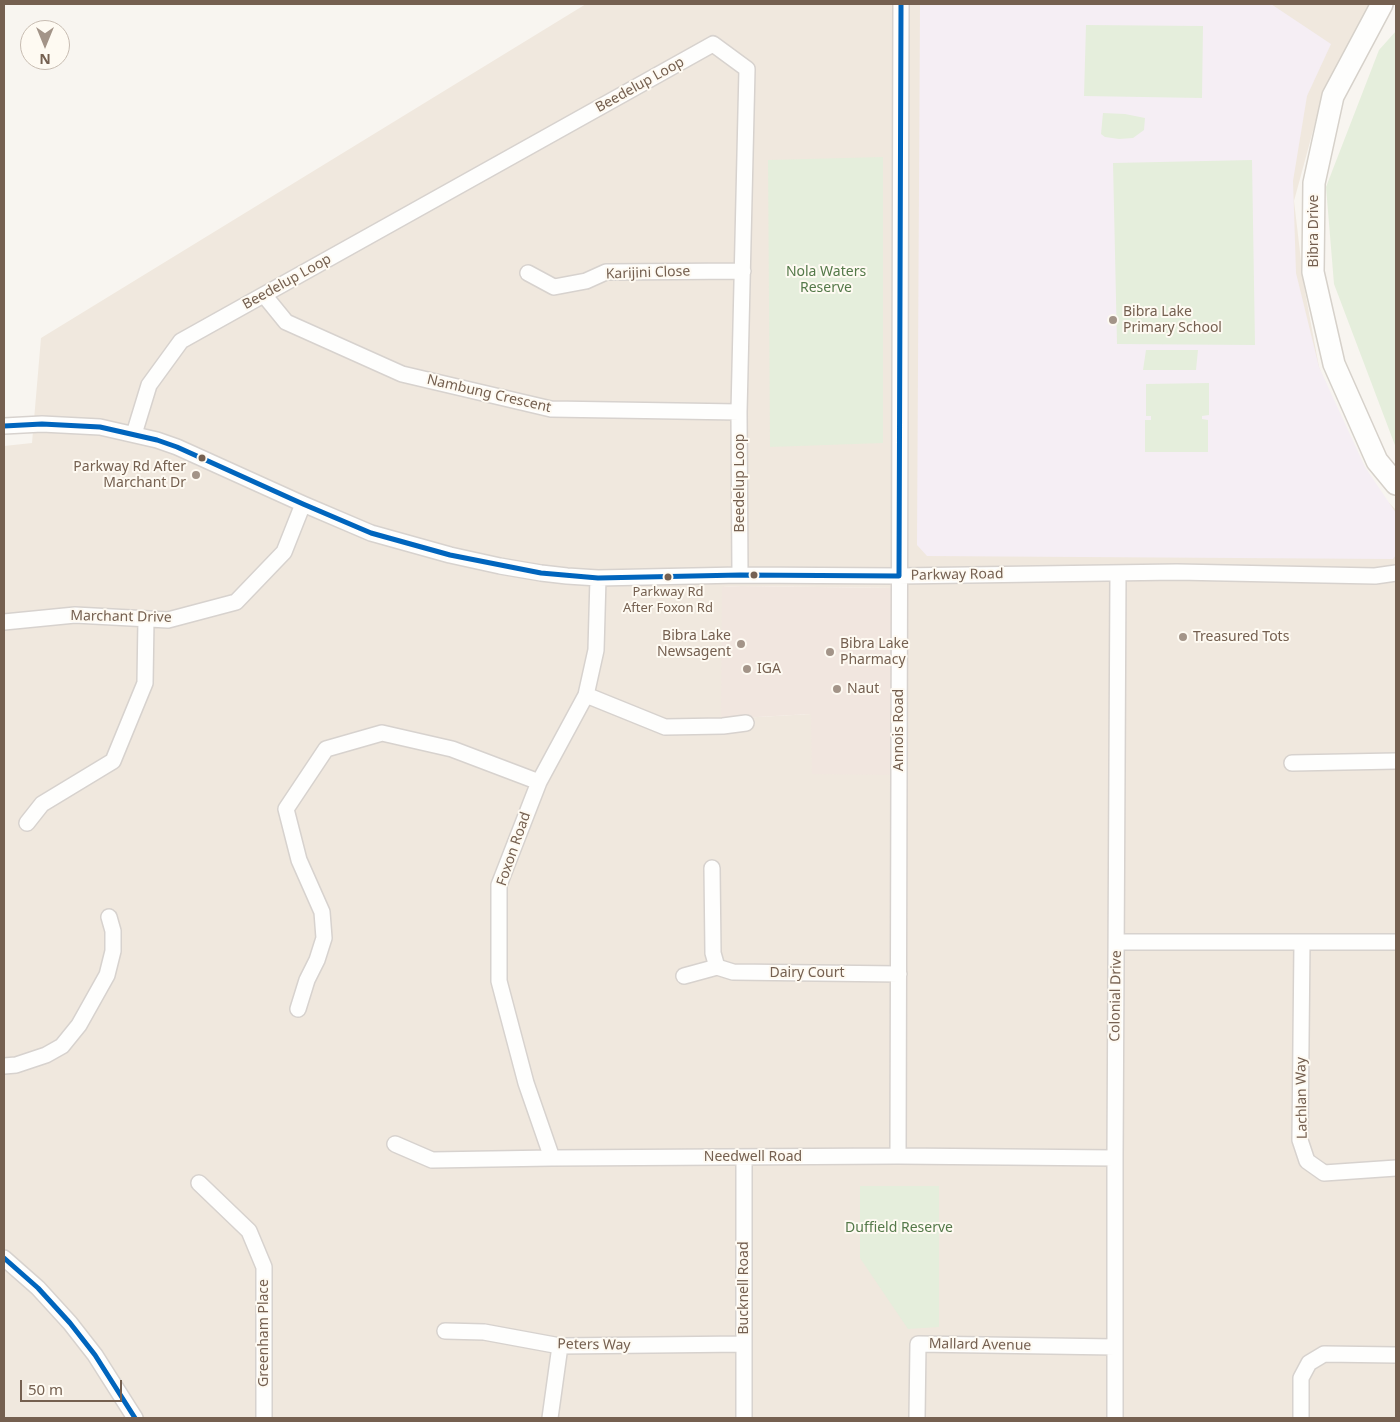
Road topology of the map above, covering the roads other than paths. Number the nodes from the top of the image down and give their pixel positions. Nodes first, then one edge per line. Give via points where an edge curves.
1 (900, 4) edge
2 (1382, 4) edge
3 (743, 271) junction
4 (528, 273) dead end
5 (264, 295) junction
6 (739, 412) junction
7 (4, 426) edge
8 (134, 434) junction
9 (1396, 484) edge
10 (302, 504) junction
11 (1118, 573) junction
12 (1396, 573) edge
13 (740, 575) junction
14 (899, 576) junction
15 (598, 578) junction
16 (146, 619) junction
17 (4, 622) edge
18 (586, 695) junction
19 (746, 724) dead end
20 (1396, 761) edge
21 (1292, 763) dead end
22 (539, 782) junction
23 (27, 822) dead end
24 (712, 868) dead end
25 (109, 917) dead end
26 (1117, 942) junction
27 (1302, 942) junction
28 (1396, 942) edge
29 (717, 967) junction
30 (899, 974) junction
31 (684, 976) dead end
32 (298, 1009) dead end
33 (4, 1066) edge
34 (395, 1144) dead end
35 (898, 1156) junction
36 (744, 1157) junction
37 (552, 1158) junction
38 (1115, 1158) junction
39 (1396, 1168) edge
40 (199, 1183) dead end
41 (4, 1258) edge
42 (445, 1331) dead end
43 (744, 1344) junction
44 (560, 1346) junction
45 (1115, 1347) junction
46 (1396, 1355) edge
47 (135, 1418) edge
48 (264, 1418) edge
49 (550, 1418) edge
50 (744, 1418) edge
51 (917, 1418) edge
52 (1115, 1418) edge
53 (1301, 1418) edge

1 - 14 street, Annois Road
2 - 9 street, Bibra Drive via 1333,96 1314,183 1313,272 1334,364 1377,461
3 - 4 street, Karijini Close via 606,272 586,281 554,287
3 - 5 street, Beedelup Loop via 747,69 713,44
3 - 6 street, Beedelup Loop
5 - 6 street, Nambung Crescent via 286,322 402,374 551,409
5 - 8 street, Beedelup Loop via 181,341 149,385
6 - 13 street, Beedelup Loop
7 - 8 street, Parkway Road via 76,425
8 - 10 street, Parkway Road via 177,447
10 - 15 street, Parkway Road via 371,533 450,555 541,574
10 - 16 street, Marchant Drive via 284,552 236,602 168,620
11 - 12 street, Parkway Road via 1375,576
11 - 14 street, Parkway Road
11 - 26 street, Colonial Drive
13 - 14 street, Parkway Road
13 - 15 street, Parkway Road
14 - 30 street, Annois Road
15 - 18 street, Foxon Road via 596,650
16 - 17 street, Marchant Drive via 75,615
16 - 23 street via 144,683 113,761 42,804
18 - 19 street via 665,727
18 - 22 street, Foxon Road
20 - 21 street
22 - 32 street via 452,749 382,733 326,749 286,809 299,860 322,912 324,938
22 - 37 street, Foxon Road via 499,885 499,981 526,1084
24 - 29 street via 713,953
25 - 33 street via 113,951 106,975 79,1025 62,1046 46,1055
26 - 27 street
26 - 38 street, Colonial Drive
27 - 28 street
27 - 39 street, Lachlan Way via 1300,1140 1307,1161 1324,1173
29 - 30 street, Dairy Court via 733,972
29 - 31 street, Dairy Court
30 - 35 street, Annois Road
34 - 37 street, Needwell Road via 432,1160
35 - 36 street, Needwell Road
35 - 38 street, Needwell Road
36 - 37 street, Needwell Road
36 - 43 street, Bucknell Road
38 - 45 street, Colonial Drive
40 - 48 street, Greenham Place via 249,1230 264,1267
41 - 47 street via 70,1323
42 - 44 street, Peters Way via 484,1332
43 - 44 street, Peters Way
43 - 50 street, Bucknell Road
44 - 49 street
45 - 51 street, Mallard Avenue via 918,1344
45 - 52 street, Colonial Drive
46 - 53 street via 1324,1354 1309,1363 1301,1378

